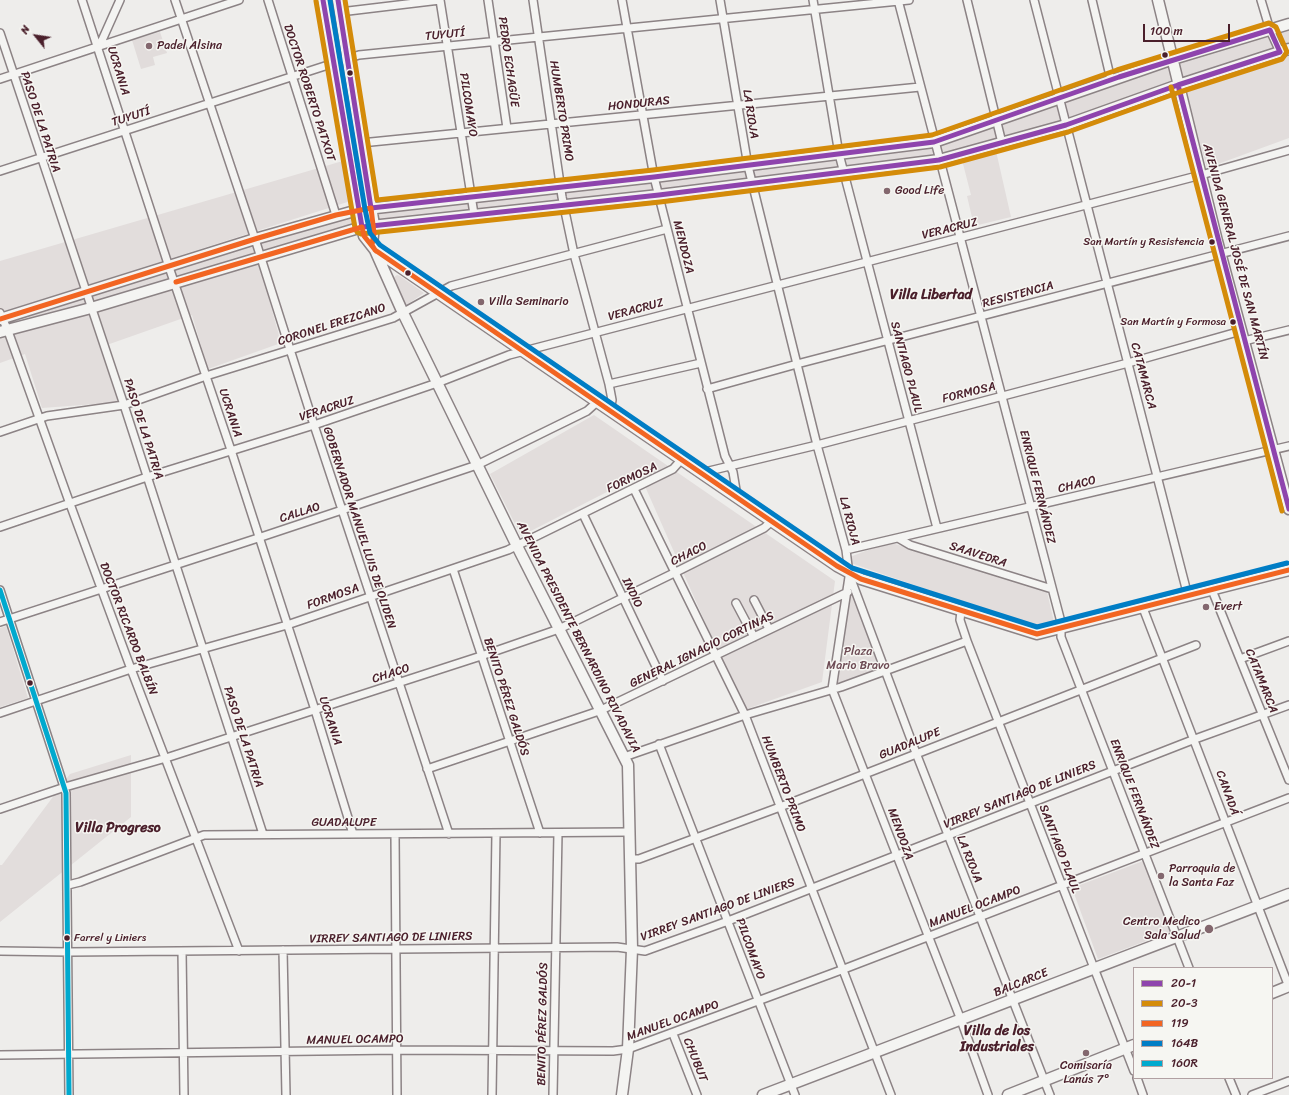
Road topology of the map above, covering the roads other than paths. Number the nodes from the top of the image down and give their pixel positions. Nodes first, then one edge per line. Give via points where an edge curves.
1 (82, 0) edge
2 (120, 0) edge
3 (175, 0) edge
4 (239, 0) edge
5 (268, 0) edge
6 (323, 0) edge
7 (338, 0) edge
8 (440, 0) edge
9 (488, 0) edge
10 (533, 0) edge
11 (622, 0) edge
12 (720, 0) edge
13 (813, 0) edge
14 (909, 0) edge
15 (967, 0) edge
16 (1034, 0) edge
17 (1092, 0) edge
18 (1158, 0) edge
19 (1261, 0) edge
20 (898, 1) edge
21 (815, 9) junction
22 (340, 12) junction
23 (182, 19) junction
24 (723, 19) junction
25 (1289, 24) edge
26 (627, 28) junction
27 (1270, 30) junction
28 (0, 33) edge
29 (538, 37) junction
30 (494, 41) junction
31 (447, 46) junction
32 (99, 47) junction
33 (1285, 50) edge
34 (347, 58) junction
35 (1173, 59) junction
36 (334, 62) junction
37 (13, 74) junction
38 (292, 75) junction
39 (0, 78) edge
40 (1111, 80) junction
41 (1178, 84) junction
42 (920, 87) junction
43 (829, 96) junction
44 (1059, 98) junction
45 (209, 102) junction
46 (738, 106) junction
47 (643, 115) junction
48 (996, 120) junction
49 (553, 124) junction
50 (1066, 125) junction
51 (507, 128) junction
52 (124, 130) junction
53 (462, 132) junction
54 (934, 142) junction
55 (361, 143) junction
56 (1002, 143) junction
57 (1289, 150) edge
58 (839, 154) junction
59 (41, 158) junction
60 (939, 160) junction
61 (748, 166) junction
62 (0, 171) edge
63 (844, 172) junction
64 (1201, 175) junction
65 (654, 177) junction
66 (754, 184) junction
67 (561, 187) junction
68 (659, 195) junction
69 (472, 197) junction
70 (1087, 204) junction
71 (564, 205) junction
72 (371, 208) junction
73 (358, 210) junction
74 (474, 214) junction
75 (336, 215) junction
76 (374, 225) junction
77 (362, 227) junction
78 (667, 229) junction
79 (1289, 236) edge
80 (959, 238) junction
81 (255, 239) junction
82 (374, 248) junction
83 (574, 254) junction
84 (1221, 254) junction
85 (260, 257) junction
86 (867, 261) junction
87 (169, 267) junction
88 (174, 283) junction
89 (1107, 283) junction
90 (778, 284) junction
91 (86, 293) junction
92 (437, 293) junction
93 (688, 307) junction
94 (91, 308) junction
95 (403, 313) junction
96 (980, 316) junction
97 (1, 317) edge
98 (1289, 330) edge
99 (4, 331) edge
100 (596, 332) junction
101 (1243, 336) junction
102 (888, 340) junction
103 (290, 350) junction
104 (522, 351) junction
105 (701, 363) junction
106 (1128, 363) junction
107 (797, 364) junction
108 (206, 376) junction
109 (437, 383) junction
110 (609, 384) junction
111 (707, 389) junction
112 (1002, 396) junction
113 (597, 402) junction
114 (124, 404) junction
115 (610, 411) junction
116 (40, 419) junction
117 (909, 420) junction
118 (314, 425) junction
119 (0, 432) edge
120 (817, 445) junction
121 (1289, 446) edge
122 (1274, 449) junction
123 (231, 450) junction
124 (681, 460) junction
125 (477, 465) junction
126 (730, 466) junction
127 (703, 474) junction
128 (1158, 476) junction
129 (147, 477) junction
130 (634, 489) junction
131 (736, 496) junction
132 (70, 504) junction
133 (1031, 507) junction
134 (1289, 509) edge
135 (342, 510) junction
136 (583, 514) junction
137 (772, 521) junction
138 (0, 527) edge
139 (937, 528) junction
140 (258, 538) junction
141 (898, 538) junction
142 (517, 546) junction
143 (846, 550) junction
144 (175, 564) junction
145 (452, 569) junction
146 (1289, 570) edge
147 (674, 573) junction
148 (849, 574) junction
149 (101, 589) junction
150 (1052, 589) junction
151 (0, 590) edge
152 (1212, 590) junction
153 (848, 592) junction
154 (369, 596) junction
155 (1188, 596) junction
156 (623, 599) junction
157 (754, 600) dead end
158 (736, 603) dead end
159 (1143, 608) junction
160 (961, 611) junction
161 (9, 618) junction
162 (0, 622) edge
163 (287, 625) junction
164 (558, 629) junction
165 (770, 629) junction
166 (1061, 630) junction
167 (754, 636) junction
168 (967, 641) junction
169 (1289, 641) edge
170 (1196, 645) dead end
171 (202, 650) junction
172 (716, 654) junction
173 (481, 656) junction
174 (1162, 658) junction
175 (1240, 659) junction
176 (132, 670) junction
177 (885, 672) junction
178 (663, 681) junction
179 (398, 683) junction
180 (832, 689) junction
181 (1082, 690) junction
182 (37, 701) junction
183 (1289, 706) edge
184 (315, 710) junction
185 (599, 711) junction
186 (0, 713) edge
187 (1263, 714) junction
188 (745, 715) junction
189 (998, 721) junction
190 (231, 737) junction
191 (1195, 739) junction
192 (509, 742) junction
193 (659, 744) junction
194 (916, 753) junction
195 (624, 756) junction
196 (166, 758) junction
197 (427, 769) junction
198 (1112, 771) junction
199 (866, 774) junction
200 (1289, 780) edge
201 (65, 787) junction
202 (1289, 798) edge
203 (1030, 803) junction
204 (780, 807) junction
205 (0, 809) edge
206 (1226, 822) junction
207 (630, 832) junction
208 (496, 833) junction
209 (540, 833) junction
210 (558, 833) junction
211 (263, 834) junction
212 (353, 834) junction
213 (395, 834) junction
214 (449, 834) junction
215 (948, 836) junction
216 (195, 837) junction
217 (696, 839) junction
218 (1145, 853) junction
219 (896, 855) junction
220 (631, 859) junction
221 (68, 885) junction
222 (1062, 886) junction
223 (812, 888) junction
224 (1289, 894) edge
225 (1258, 906) junction
226 (980, 916) junction
227 (728, 921) junction
228 (928, 936) junction
229 (1177, 936) junction
230 (397, 948) junction
231 (495, 948) junction
232 (556, 948) junction
233 (632, 949) junction
234 (284, 950) junction
235 (0, 951) edge
236 (182, 951) junction
237 (239, 951) junction
238 (69, 952) junction
239 (1189, 967) edge
240 (1094, 968) junction
241 (844, 969) junction
242 (1289, 987) edge
243 (1273, 993) edge
244 (1013, 1000) junction
245 (758, 1001) junction
246 (961, 1020) junction
247 (672, 1034) junction
248 (1130, 1047) edge
249 (628, 1049) junction
250 (397, 1050) junction
251 (494, 1050) junction
252 (554, 1051) junction
253 (286, 1052) junction
254 (183, 1053) junction
255 (876, 1053) junction
256 (69, 1054) junction
257 (0, 1055) edge
258 (1133, 1066) edge
259 (1137, 1079) edge
260 (1229, 1079) edge
261 (1044, 1080) junction
262 (1289, 1081) edge
263 (791, 1085) junction
264 (69, 1095) edge
265 (184, 1095) edge
266 (286, 1095) edge
267 (397, 1095) edge
268 (492, 1095) edge
269 (553, 1095) edge
270 (622, 1095) edge
271 (697, 1095) edge
272 (763, 1095) edge
273 (795, 1095) edge
274 (891, 1095) edge
275 (988, 1095) edge
276 (1008, 1095) edge
277 (1050, 1095) edge
278 (1143, 1095) edge
279 (1236, 1095) edge
280 (1252, 1095) edge

1 - 32 street, UCRANIA
2 - 32 street
3 - 23 street, GOBERNADOR MANUEL LUIS DE OLIDEN
4 - 23 street
5 - 38 street, DOCTOR ROBERTO PATXOT
6 - 36 main road, AVENIDA PRESIDENTE BERNARDINO RIVADAVIA
7 - 22 main road, AVENIDA PRESIDENTE BERNARDINO RIVADAVIA
8 - 22 street
8 - 31 street, PILCOMAYO
9 - 30 street, PEDRO ECHAGÜE
10 - 29 street, HUMBERTO PRIMO
11 - 26 street, MENDOZA
12 - 24 street, LA RIOJA
13 - 21 street, SANTIAGO PLAUL
14 - 20 street, TUYUTÍ
15 - 48 street
16 - 44 street, CATAMARCA
17 - 40 street
18 - 35 main road, AVENIDA GENERAL JOSÉ DE SAN MARTÍN
19 - 27 street
20 - 21 street, TUYUTÍ
20 - 42 street, ENRIQUE FERNÁNDEZ
21 - 24 street, TUYUTÍ
21 - 43 street, SANTIAGO PLAUL
22 - 34 main road, AVENIDA PRESIDENTE BERNARDINO RIVADAVIA
23 - 32 street
23 - 45 street, GOBERNADOR MANUEL LUIS DE OLIDEN
24 - 26 street, TUYUTÍ
24 - 46 street, LA RIOJA
25 - 27 main road
26 - 29 street, TUYUTÍ
26 - 47 street, MENDOZA
27 - 33 street
27 - 35 main road
28 - 37 street, PASO DE LA PATRIA
29 - 30 street, TUYUTÍ
29 - 49 street, HUMBERTO PRIMO
30 - 31 street, TUYUTÍ
30 - 51 street, PEDRO ECHAGÜE
31 - 34 street, TUYUTÍ
31 - 53 street, PILCOMAYO
32 - 37 street
32 - 52 street, UCRANIA
33 - 41 main road
34 - 36 street, TUYUTÍ
34 - 55 main road, AVENIDA PRESIDENTE BERNARDINO RIVADAVIA
35 - 40 main road
35 - 41 main road, AVENIDA GENERAL JOSÉ DE SAN MARTÍN
36 - 38 street, TUYUTÍ
36 - 73 main road, AVENIDA PRESIDENTE BERNARDINO RIVADAVIA
37 - 39 street
37 - 59 street, PASO DE LA PATRIA
38 - 45 street, TUYUTÍ
38 - 75 street, DOCTOR ROBERTO PATXOT
40 - 44 main road
41 - 50 main road
41 - 64 main road, AVENIDA GENERAL JOSÉ DE SAN MARTÍN
42 - 43 street, HONDURAS
42 - 54 street, ENRIQUE FERNÁNDEZ
43 - 46 street, HONDURAS
43 - 58 street, SANTIAGO PLAUL
44 - 48 main road
44 - 50 street, CATAMARCA
45 - 52 street, TUYUTÍ
45 - 81 street, GOBERNADOR MANUEL LUIS DE OLIDEN
46 - 47 street, HONDURAS
46 - 61 street, LA RIOJA
47 - 49 street, HONDURAS
47 - 65 street, MENDOZA
48 - 54 main road
48 - 56 street
49 - 51 street, HONDURAS
49 - 67 street, HUMBERTO PRIMO
50 - 56 main road
50 - 70 street, CATAMARCA
51 - 53 street, HONDURAS
52 - 59 street, TUYUTÍ
52 - 87 street, UCRANIA
53 - 55 street, HONDURAS
53 - 69 street, PILCOMAYO
54 - 58 main road
54 - 60 street, ENRIQUE FERNÁNDEZ
55 - 72 main road, AVENIDA PRESIDENTE BERNARDINO RIVADAVIA
56 - 60 main road
57 - 64 street, VERACRUZ
58 - 61 main road
58 - 63 street, SANTIAGO PLAUL
59 - 62 street, TUYUTÍ
59 - 91 street, PASO DE LA PATRIA
60 - 63 main road
60 - 80 street, ENRIQUE FERNÁNDEZ
61 - 65 main road
61 - 66 street, LA RIOJA
63 - 66 main road
63 - 86 street, SANTIAGO PLAUL
64 - 70 street, VERACRUZ
64 - 84 main road, AVENIDA GENERAL JOSÉ DE SAN MARTÍN
65 - 67 main road
65 - 68 street, MENDOZA
66 - 68 main road
66 - 90 street, LA RIOJA
67 - 69 main road
67 - 71 street, HUMBERTO PRIMO
68 - 71 main road
68 - 78 street, MENDOZA
69 - 72 main road
69 - 74 street, PILCOMAYO
70 - 80 street, VERACRUZ
70 - 89 street, CATAMARCA
71 - 74 main road
71 - 83 street, HUMBERTO PRIMO
72 - 73 main road
72 - 76 main road, AVENIDA PRESIDENTE BERNARDINO RIVADAVIA
73 - 75 main road
73 - 77 main road, AVENIDA PRESIDENTE BERNARDINO RIVADAVIA
74 - 76 main road
75 - 81 main road
76 - 77 main road
76 - 82 main road, AVENIDA PRESIDENTE BERNARDINO RIVADAVIA
77 - 82 main road, AVENIDA PRESIDENTE BERNARDINO RIVADAVIA via 364,236
77 - 85 main road
78 - 83 street, CORONEL EREZCANO
78 - 93 street, MENDOZA
79 - 84 street, RESISTENCIA
80 - 86 street, VERACRUZ
80 - 96 street, ENRIQUE FERNÁNDEZ
81 - 85 street, GOBERNADOR MANUEL LUIS DE OLIDEN
81 - 87 main road
82 - 92 main road
82 - 95 main road, AVENIDA PRESIDENTE BERNARDINO RIVADAVIA
83 - 92 street, CORONEL EREZCANO via 451,286
83 - 100 street, HUMBERTO PRIMO
84 - 89 street, RESISTENCIA
84 - 101 main road, AVENIDA GENERAL JOSÉ DE SAN MARTÍN
85 - 88 main road
85 - 103 street, GOBERNADOR MANUEL LUIS DE OLIDEN
86 - 90 street, VERACRUZ
86 - 102 street, SANTIAGO PLAUL
87 - 88 street, UCRANIA
87 - 91 main road
88 - 94 main road
88 - 108 street, UCRANIA
89 - 96 street, RESISTENCIA
89 - 106 street, CATAMARCA
90 - 93 street, VERACRUZ
90 - 107 street, LA RIOJA
91 - 94 street, PASO DE LA PATRIA
91 - 97 main road
92 - 95 street, CORONEL EREZCANO
92 - 104 main road
93 - 100 street, VERACRUZ
93 - 105 street, MENDOZA
94 - 99 main road
94 - 114 street, PASO DE LA PATRIA
95 - 103 street, CORONEL EREZCANO
95 - 109 main road, AVENIDA PRESIDENTE BERNARDINO RIVADAVIA
96 - 102 street, RESISTENCIA
96 - 112 street, ENRIQUE FERNÁNDEZ
97 - 99 street, DOCTOR RICARDO BALBÍN
98 - 101 street, FORMOSA
99 - 116 street, DOCTOR RICARDO BALBÍN
100 - 104 street, VERACRUZ
100 - 110 street, HUMBERTO PRIMO
101 - 106 street, FORMOSA
101 - 122 main road, AVENIDA GENERAL JOSÉ DE SAN MARTÍN
102 - 107 street, RESISTENCIA
102 - 117 street, SANTIAGO PLAUL
103 - 108 street, CORONEL EREZCANO
103 - 118 street, GOBERNADOR MANUEL LUIS DE OLIDEN
104 - 109 street, VERACRUZ
104 - 113 main road
105 - 110 street
105 - 111 street, MENDOZA
106 - 112 street, FORMOSA
106 - 128 street, CATAMARCA
107 - 111 street, RESISTENCIA
107 - 120 street, LA RIOJA
108 - 114 street, CORONEL EREZCANO
108 - 123 street, UCRANIA
109 - 118 street, VERACRUZ
109 - 125 main road, AVENIDA PRESIDENTE BERNARDINO RIVADAVIA
110 - 115 street, HUMBERTO PRIMO via 612,400
111 - 126 street, MENDOZA
112 - 117 street, FORMOSA
112 - 133 street, ENRIQUE FERNÁNDEZ
113 - 115 main road
113 - 125 street, CALLAO via 587,411
114 - 116 street, CORONEL EREZCANO
114 - 129 street, PASO DE LA PATRIA
115 - 124 main road
116 - 119 street, CORONEL EREZCANO
116 - 132 street, DOCTOR RICARDO BALBÍN
117 - 120 street, FORMOSA
117 - 139 street, SANTIAGO PLAUL
118 - 123 street, VERACRUZ
118 - 135 street, GOBERNADOR MANUEL LUIS DE OLIDEN
120 - 126 street, FORMOSA
120 - 143 street, LA RIOJA
121 - 122 street, CHACO
122 - 128 street, CHACO
122 - 134 main road, AVENIDA GENERAL JOSÉ DE SAN MARTÍN
123 - 129 street, VERACRUZ
123 - 140 street, UCRANIA
124 - 127 main road
124 - 130 street, FORMOSA via 673,469
125 - 135 street, CALLAO
125 - 142 main road, AVENIDA PRESIDENTE BERNARDINO RIVADAVIA
126 - 127 street, FORMOSA
126 - 131 street, MENDOZA
127 - 131 main road
128 - 133 street, CHACO
128 - 155 street, CATAMARCA
129 - 132 street, VERACRUZ
129 - 144 street, PASO DE LA PATRIA
130 - 136 street, FORMOSA
130 - 147 street, HUMBERTO PRIMO
131 - 137 main road
132 - 138 street, VERACRUZ
132 - 149 street, DOCTOR RICARDO BALBÍN
133 - 139 street, CHACO
133 - 150 street, ENRIQUE FERNÁNDEZ
135 - 140 street, CALLAO
135 - 154 street, GOBERNADOR MANUEL LUIS DE OLIDEN
136 - 142 street, FORMOSA
136 - 156 street, INDIO
137 - 147 street, CHACO via 764,528
137 - 148 main road
139 - 141 street, CHACO
140 - 144 street, CALLAO
140 - 163 street, UCRANIA
141 - 143 street, CHACO
141 - 150 street, SAAVEDRA via 910,545
142 - 145 street, FORMOSA
142 - 164 main road, AVENIDA PRESIDENTE BERNARDINO RIVADAVIA
143 - 148 street, LA RIOJA
144 - 149 street, CALLAO
144 - 171 street, PASO DE LA PATRIA
145 - 154 street, FORMOSA
145 - 173 street, BENITO PÉREZ GALDÓS
146 - 152 main road
147 - 156 street, CHACO
147 - 172 street, HUMBERTO PRIMO
148 - 153 street
148 - 160 main road
148 - 177 street, LA RIOJA
149 - 161 street, CALLAO
149 - 176 street, DOCTOR RICARDO BALBÍN
150 - 166 street, ENRIQUE FERNÁNDEZ
151 - 161 street
152 - 155 main road
152 - 175 street, CATAMARCA
153 - 165 street, GENERAL IGNACIO CORTINAS
153 - 180 street
154 - 163 street, FORMOSA
154 - 179 street, GOBERNADOR MANUEL LUIS DE OLIDEN
155 - 159 main road
156 - 164 street, CHACO
156 - 178 street, INDIO
157 - 165 street
158 - 167 street
159 - 166 main road
159 - 174 street, CANADÁ
160 - 166 main road via 1031,634
160 - 168 street, SANTIAGO PLAUL via 960,620
161 - 162 street, CALLAO
161 - 182 street
163 - 171 street, FORMOSA
163 - 184 street, UCRANIA
164 - 173 street, CHACO
164 - 185 main road, AVENIDA PRESIDENTE BERNARDINO RIVADAVIA
165 - 167 street, GENERAL IGNACIO CORTINAS
166 - 181 street, ENRIQUE FERNÁNDEZ
167 - 172 street, GENERAL IGNACIO CORTINAS
168 - 177 street
168 - 189 street, SANTIAGO PLAUL
169 - 175 street
170 - 174 street, GUADALUPE
171 - 176 street, FORMOSA
171 - 190 street, PASO DE LA PATRIA
172 - 178 street, GENERAL IGNACIO CORTINAS
172 - 188 street, HUMBERTO PRIMO
173 - 179 street, CHACO
173 - 192 street, BENITO PÉREZ GALDÓS
174 - 181 street, GUADALUPE
174 - 191 street, CANADÁ
175 - 187 street, CATAMARCA
176 - 182 street, FORMOSA
176 - 196 street, DOCTOR RICARDO BALBÍN
177 - 180 street
177 - 194 street, LA RIOJA
178 - 185 street, GENERAL IGNACIO CORTINAS
179 - 184 street, CHACO
179 - 197 street, GOBERNADOR MANUEL LUIS DE OLIDEN
180 - 188 street
180 - 199 street, MENDOZA
181 - 189 street, GUADALUPE
181 - 198 street, ENRIQUE FERNÁNDEZ
182 - 186 street, FORMOSA
182 - 201 street
183 - 187 street, VIRREY SANTIAGO DE LINIERS
184 - 190 street, CHACO
184 - 212 street, UCRANIA
185 - 192 street, GENERAL IGNACIO CORTINAS
185 - 195 main road, AVENIDA PRESIDENTE BERNARDINO RIVADAVIA
187 - 191 street, VIRREY SANTIAGO DE LINIERS
187 - 200 street, CATAMARCA
188 - 193 street
188 - 204 street, HUMBERTO PRIMO
189 - 194 street, GUADALUPE
189 - 203 street, SANTIAGO PLAUL
190 - 196 street, CHACO
190 - 211 street, PASO DE LA PATRIA
191 - 198 street, VIRREY SANTIAGO DE LINIERS
191 - 206 street, CANADÁ
192 - 197 street, GENERAL IGNACIO CORTINAS
192 - 209 street, BENITO PÉREZ GALDÓS
193 - 195 street
193 - 217 street, PILCOMAYO
194 - 199 street, GUADALUPE
194 - 215 street, LA RIOJA
195 - 207 main road, AVENIDA PRESIDENTE BERNARDINO RIVADAVIA via 628,770
196 - 201 street, CHACO
196 - 216 street, DOCTOR RICARDO BALBÍN
197 - 214 street, GOBERNADOR MANUEL LUIS DE OLIDEN
198 - 203 street, VIRREY SANTIAGO DE LINIERS
198 - 218 street, ENRIQUE FERNÁNDEZ
199 - 204 street, GUADALUPE
199 - 219 street, MENDOZA
201 - 205 street, CHACO
201 - 221 street
202 - 206 street, MANUEL OCAMPO
203 - 215 street, VIRREY SANTIAGO DE LINIERS
203 - 222 street, SANTIAGO PLAUL
204 - 217 street, GUADALUPE
204 - 223 street, HUMBERTO PRIMO
206 - 218 street, MANUEL OCAMPO
206 - 225 street, CANADÁ
207 - 210 street, GUADALUPE
207 - 220 main road, AVENIDA PRESIDENTE BERNARDINO RIVADAVIA
208 - 209 street, GUADALUPE
208 - 214 street, GUADALUPE
208 - 231 street
209 - 210 street, GUADALUPE
210 - 232 street, BENITO PÉREZ GALDÓS
211 - 212 street, GUADALUPE
211 - 216 street, GUADALUPE
212 - 213 street, GUADALUPE
213 - 214 street, GUADALUPE
213 - 230 street
215 - 219 street, VIRREY SANTIAGO DE LINIERS
215 - 226 street, LA RIOJA
216 - 221 street, GUADALUPE
216 - 237 street, DOCTOR RICARDO BALBÍN
217 - 220 street, GUADALUPE via 639,859
217 - 227 street, PILCOMAYO
218 - 222 street, MANUEL OCAMPO
218 - 229 street, ENRIQUE FERNÁNDEZ
219 - 223 street, VIRREY SANTIAGO DE LINIERS
219 - 228 street, MENDOZA
220 - 233 main road, AVENIDA PRESIDENTE BERNARDINO RIVADAVIA
221 - 238 street
222 - 226 street, MANUEL OCAMPO
222 - 240 street, SANTIAGO PLAUL
223 - 227 street, VIRREY SANTIAGO DE LINIERS
223 - 241 street, HUMBERTO PRIMO
224 - 225 main road, BALCARCE
225 - 229 main road, BALCARCE
225 - 242 street, CANADÁ
226 - 228 street, MANUEL OCAMPO
226 - 244 street, LA RIOJA
227 - 233 street, VIRREY SANTIAGO DE LINIERS via 650,950
227 - 245 street, PILCOMAYO
228 - 241 street, MANUEL OCAMPO
228 - 246 street, MENDOZA
229 - 239 street, ENRIQUE FERNÁNDEZ
229 - 240 main road, BALCARCE
230 - 231 street, VIRREY SANTIAGO DE LINIERS
230 - 234 street, VIRREY SANTIAGO DE LINIERS
230 - 250 street
231 - 232 street, VIRREY SANTIAGO DE LINIERS
231 - 251 street
232 - 233 street, VIRREY SANTIAGO DE LINIERS
232 - 252 street, BENITO PÉREZ GALDÓS
233 - 249 main road, AVENIDA PRESIDENTE BERNARDINO RIVADAVIA
234 - 237 street, VIRREY SANTIAGO DE LINIERS
234 - 253 street
235 - 238 street, VIRREY SANTIAGO DE LINIERS
236 - 237 street, VIRREY SANTIAGO DE LINIERS
236 - 238 street, VIRREY SANTIAGO DE LINIERS
236 - 254 street
238 - 256 street
240 - 244 main road, BALCARCE
240 - 248 street, SANTIAGO PLAUL
241 - 245 street, MANUEL OCAMPO
241 - 255 street, HUMBERTO PRIMO
242 - 243 main road
244 - 246 main road, BALCARCE
244 - 261 street, LA RIOJA
245 - 247 street, MANUEL OCAMPO
245 - 263 street, PILCOMAYO
246 - 255 main road, BALCARCE
246 - 275 street, MENDOZA
247 - 249 street, MANUEL OCAMPO
247 - 271 street, CHUBUT
248 - 258 street, SANTIAGO PLAUL
248 - 261 main road
249 - 252 street, MANUEL OCAMPO
249 - 270 main road, AVENIDA PRESIDENTE BERNARDINO RIVADAVIA
250 - 251 street, MANUEL OCAMPO
250 - 253 street, MANUEL OCAMPO
250 - 267 street
251 - 252 street, MANUEL OCAMPO
251 - 268 street
252 - 269 street, BENITO PÉREZ GALDÓS
253 - 254 street, MANUEL OCAMPO
253 - 266 street
254 - 256 street, MANUEL OCAMPO
254 - 265 street
255 - 263 main road, BALCARCE
255 - 274 street, HUMBERTO PRIMO
256 - 257 street, MANUEL OCAMPO
256 - 264 street
259 - 278 street
260 - 279 street
261 - 276 main road
261 - 277 street, LA RIOJA
262 - 280 street
263 - 272 main road, BALCARCE
263 - 273 street, PILCOMAYO

